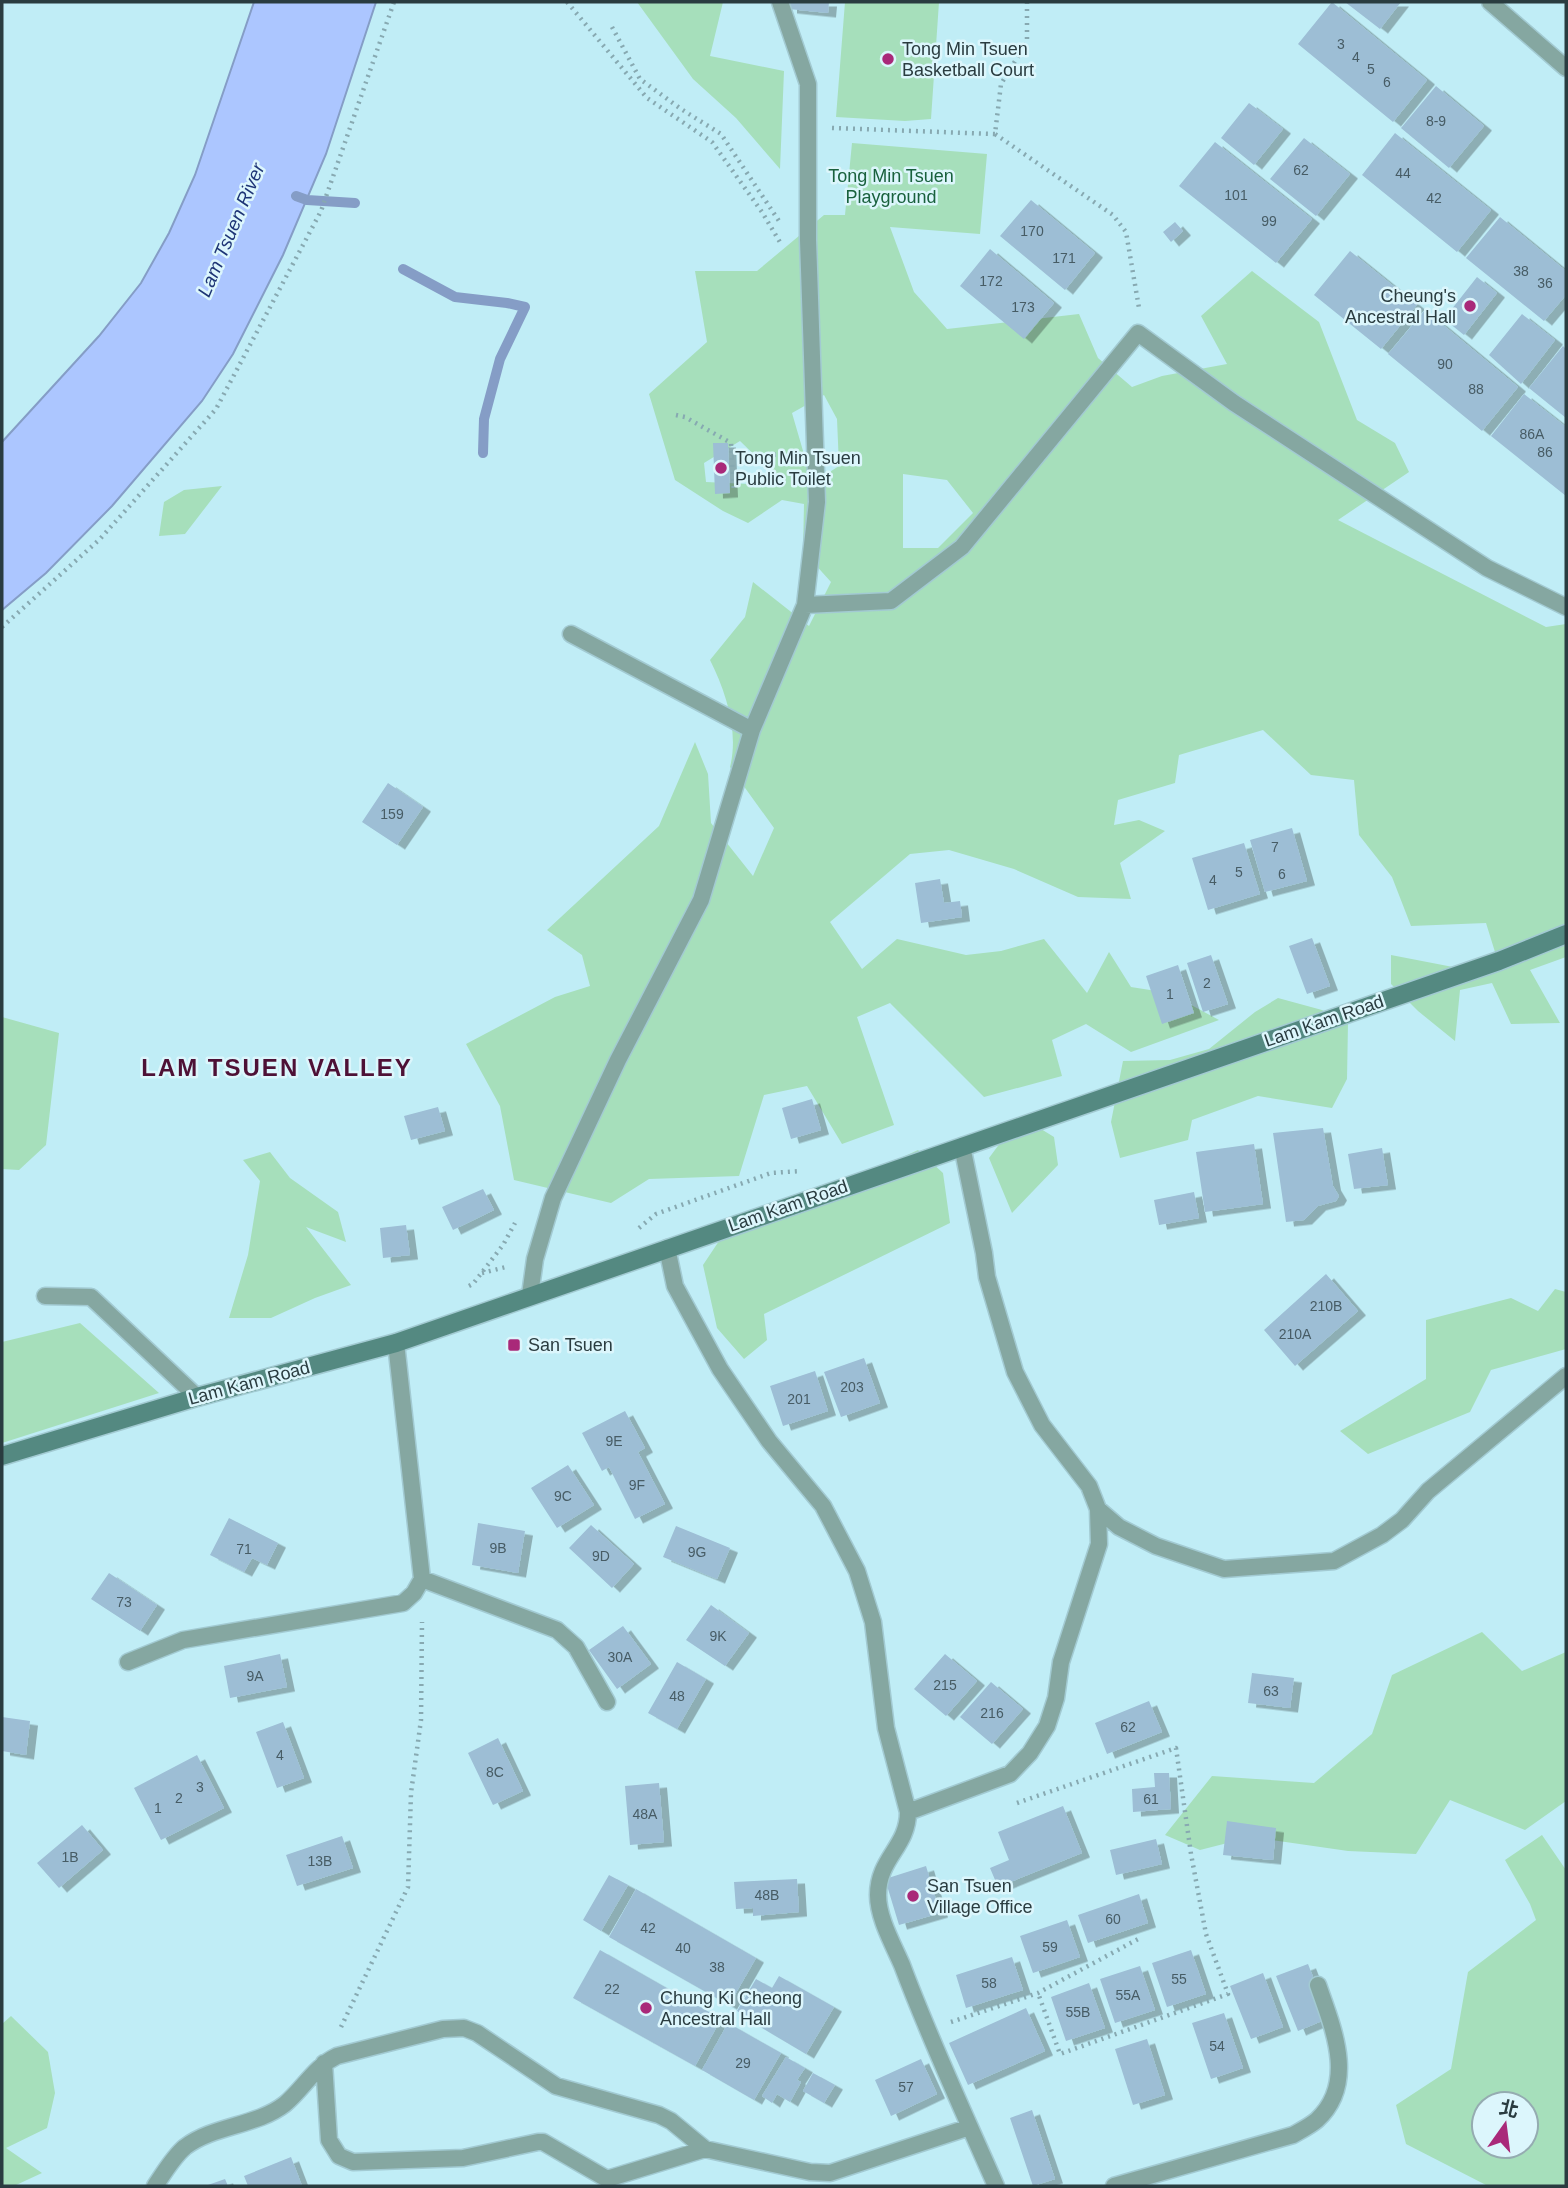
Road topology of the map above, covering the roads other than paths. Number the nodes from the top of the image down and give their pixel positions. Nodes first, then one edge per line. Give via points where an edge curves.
1 (780, 2) edge
2 (1490, 2) edge
3 (1566, 68) edge
4 (805, 605) junction
5 (1566, 607) edge
6 (571, 634) dead end
7 (752, 730) junction
8 (1566, 934) edge
9 (962, 1146) junction
10 (667, 1248) junction
11 (530, 1295) junction
12 (45, 1296) dead end
13 (396, 1343) junction
14 (1566, 1376) edge
15 (197, 1397) junction
16 (2, 1456) edge
17 (1098, 1509) junction
18 (422, 1579) junction
19 (128, 1662) dead end
20 (607, 1702) dead end
21 (908, 1812) junction
22 (1318, 1985) dead end
23 (324, 2063) junction
24 (970, 2126) junction
25 (705, 2149) junction
26 (155, 2186) edge
27 (996, 2186) edge
28 (1114, 2186) edge

1 - 4 lane via 808,84 817,502
2 - 3 lane
4 - 5 lane via 891,601 962,547 1138,333 1234,403 1487,568
4 - 7 lane
6 - 7 lane
7 - 11 lane via 701,900 553,1198
8 - 9 main road, Lam Kam Road
9 - 10 main road, Lam Kam Road
9 - 17 lane via 986,1277 1014,1371 1042,1425 1088,1486
10 - 11 main road, Lam Kam Road
10 - 21 lane via 675,1286 720,1369 769,1441 823,1506 857,1571 873,1622 886,1728
11 - 13 main road, Lam Kam Road
12 - 15 lane via 91,1297
13 - 15 main road, Lam Kam Road
13 - 18 lane
14 - 17 lane via 1428,1491 1402,1520 1334,1561 1224,1569 1156,1546 1119,1527
15 - 16 main road, Lam Kam Road
17 - 21 lane via 1099,1544 1061,1662 1048,1726 1010,1774
18 - 19 lane via 403,1603 183,1640
18 - 20 lane via 557,1630 576,1647
21 - 24 lane via 904,1834 881,1871 878,1899 926,2030
22 - 28 lane via 1335,2034 1340,2077 1334,2097 1317,2120 1293,2135
23 - 25 lane via 443,2029 464,2028 556,2086 659,2115
23 - 25 lane via 330,2140 339,2157 353,2162 463,2158 538,2142 607,2179
23 - 26 lane via 284,2104 185,2147
24 - 25 lane via 831,2173
24 - 27 lane

